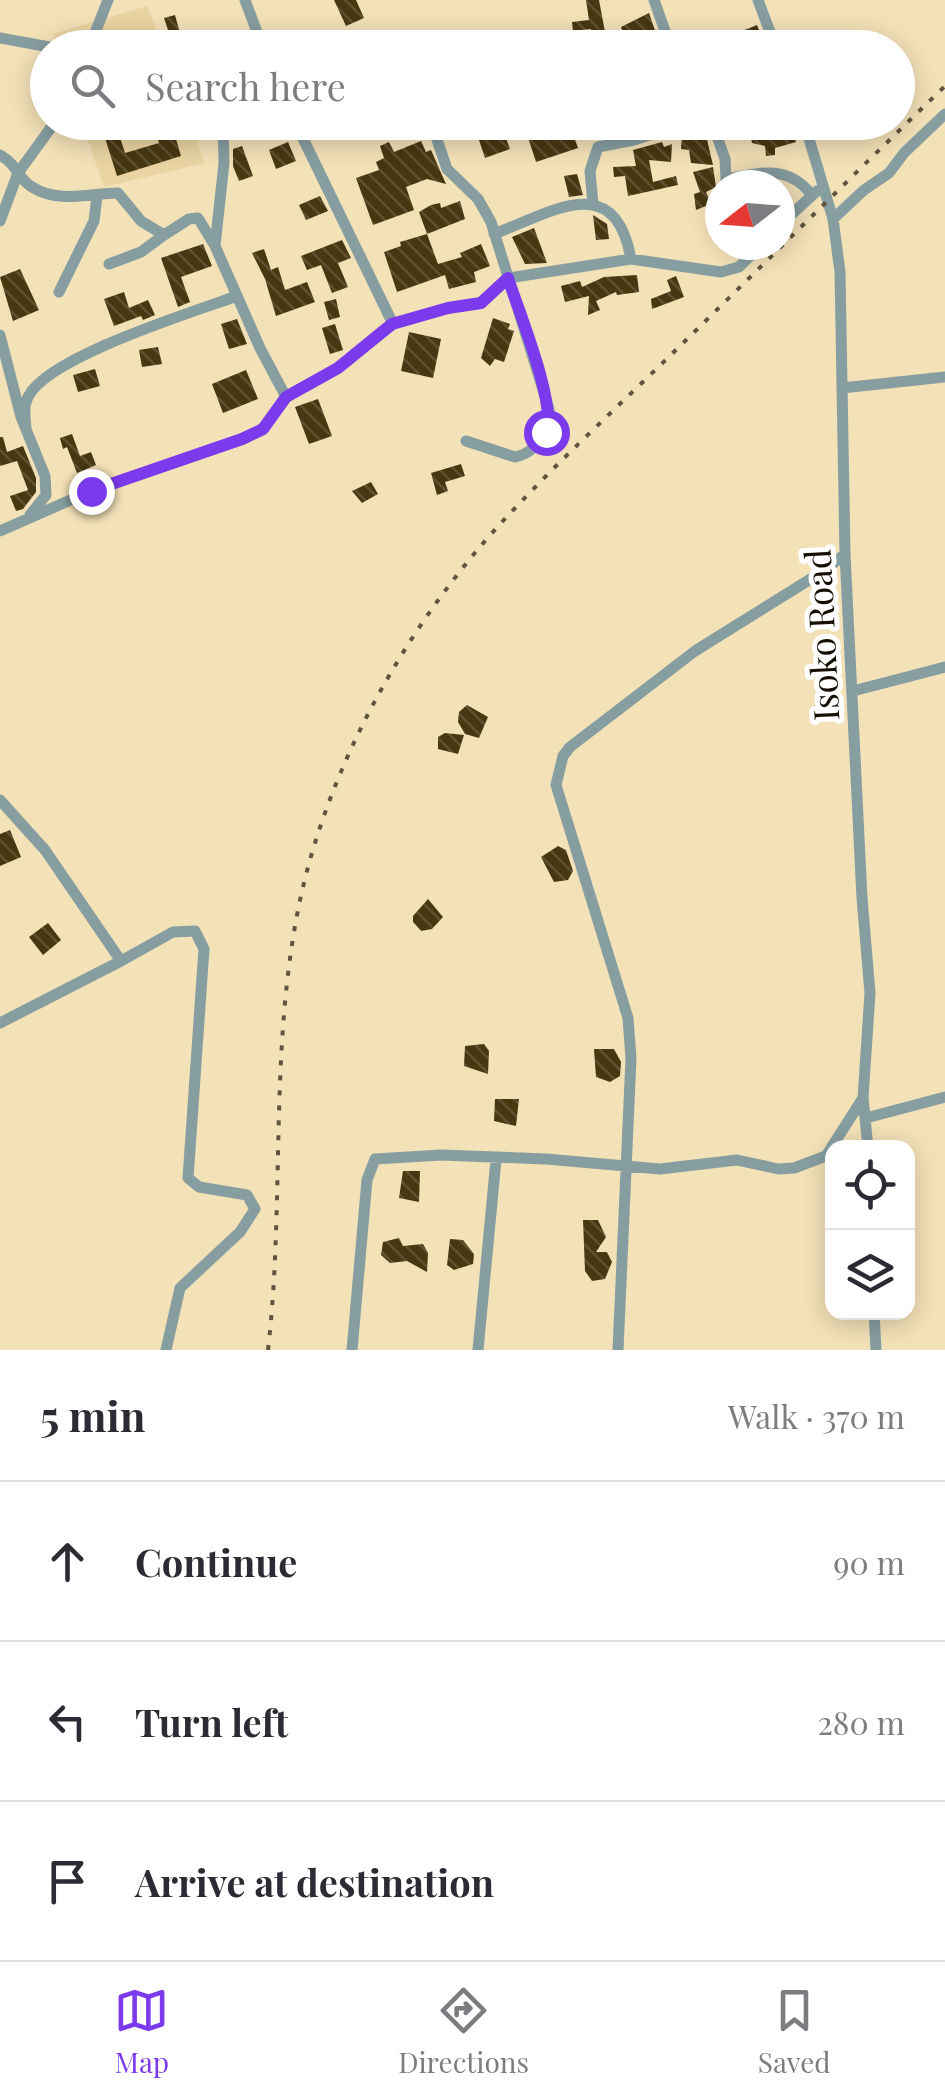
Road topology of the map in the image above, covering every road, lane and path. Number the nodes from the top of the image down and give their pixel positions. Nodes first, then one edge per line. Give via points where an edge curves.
1 (108, 0) edge
2 (245, 0) edge
3 (758, 0) edge
4 (658, 1) edge
5 (96, 30) edge
6 (256, 30) edge
7 (666, 30) edge
8 (769, 30) edge
9 (0, 38) edge
10 (30, 43) edge
11 (945, 114) edge
12 (42, 140) edge
13 (223, 140) edge
14 (304, 140) edge
15 (438, 140) edge
16 (620, 140) edge
17 (718, 140) edge
18 (810, 140) edge
19 (0, 154) edge
20 (725, 170) edge
21 (18, 174) junction
22 (795, 177) edge
23 (824, 187) junction
24 (811, 194) junction
25 (97, 196) junction
26 (593, 204) junction
27 (795, 210) edge
28 (833, 219) junction
29 (0, 221) edge
30 (494, 234) junction
31 (164, 235) junction
32 (215, 246) junction
33 (630, 258) junction
34 (746, 260) edge
35 (109, 264) dead end
36 (508, 278) junction
37 (59, 292) dead end
38 (237, 296) junction
39 (392, 324) junction
40 (0, 335) edge
41 (945, 378) edge
42 (842, 388) junction
43 (286, 397) junction
44 (26, 428) junction
45 (466, 441) dead end
46 (24, 521) junction
47 (0, 532) edge
48 (845, 554) junction
49 (945, 667) edge
50 (854, 691) junction
51 (0, 800) edge
52 (121, 962) junction
53 (0, 1023) edge
54 (864, 1098) junction
55 (945, 1098) edge
56 (866, 1118) junction
57 (867, 1140) edge
58 (496, 1160) junction
59 (624, 1168) junction
60 (874, 1320) edge
61 (166, 1350) edge
62 (352, 1350) edge
63 (478, 1350) edge
64 (618, 1350) edge
65 (876, 1350) edge

1 - 5 street
2 - 6 street
3 - 8 street
4 - 7 street
9 - 10 street
11 - 28 street via 890,173
12 - 21 street
13 - 32 street
14 - 39 street
15 - 30 street via 448,170 478,199
16 - 26 street via 598,147 590,171
17 - 20 street
18 - 23 street, Isoko Road
19 - 21 street
21 - 25 street via 44,192
21 - 29 street
22 - 24 street
23 - 24 street
23 - 28 street, Isoko Road
24 - 27 street
25 - 31 street via 118,193
25 - 37 street via 94,220
26 - 30 street
26 - 33 street via 620,223
28 - 42 street, Isoko Road
30 - 36 street
31 - 32 street via 198,218
31 - 35 street
32 - 38 street
33 - 34 street via 704,272
33 - 36 street
36 - 39 street via 481,303
36 - 45 street via 550,423 522,456
38 - 43 street
38 - 44 street via 61,367 28,396
39 - 43 street via 338,368
40 - 44 street
41 - 42 street
42 - 48 street, Isoko Road
43 - 46 street via 263,429 242,439 145,470
44 - 46 street via 47,490
46 - 47 street
48 - 50 street, Isoko Road
48 - 59 street via 695,651 563,756 556,786 628,1018 632,1058
49 - 50 street
50 - 54 street, Isoko Road via 870,994
51 - 52 street via 53,861
52 - 53 street
52 - 61 street via 180,930 195,931 200,939 188,1178 199,1187 246,1195 255,1209 180,1288
54 - 56 street, Isoko Road
54 - 59 street via 826,1156 794,1168 737,1160
55 - 56 street
56 - 57 street, Isoko Road
58 - 59 street
58 - 62 street via 381,1156 371,1164
58 - 63 street
59 - 64 street
60 - 65 street

